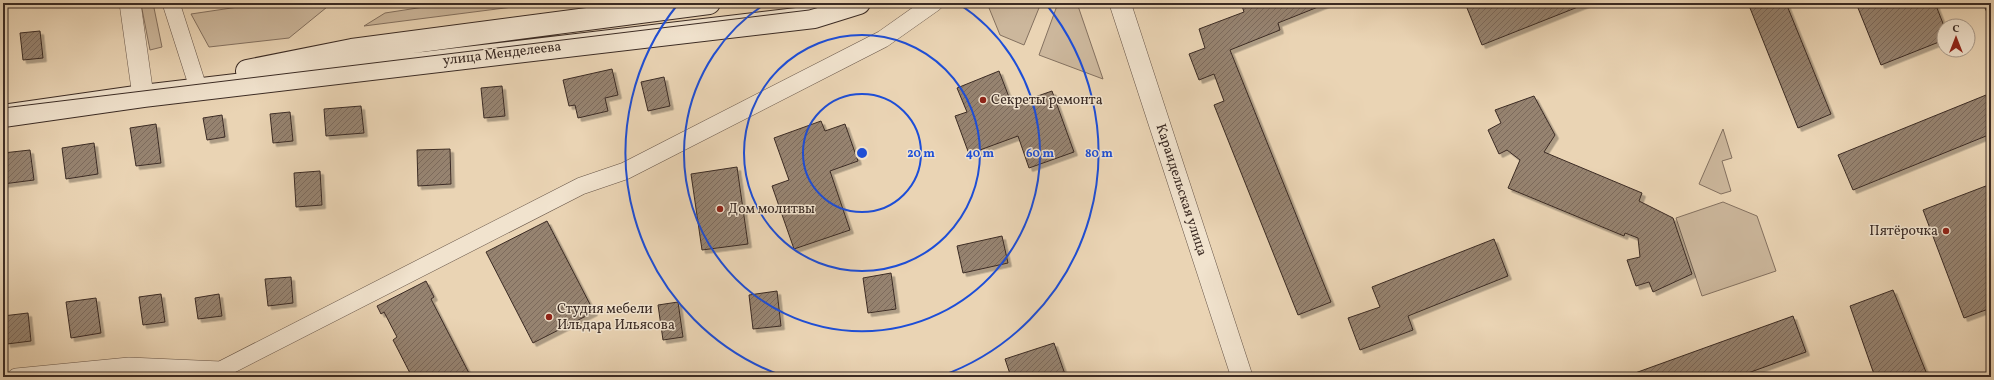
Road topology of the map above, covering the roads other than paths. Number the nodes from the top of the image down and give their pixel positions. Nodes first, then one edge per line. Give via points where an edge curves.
1 (130, 3) edge
2 (171, 3) edge
3 (709, 3) edge
4 (859, 3) edge
5 (934, 3) edge
6 (1120, 3) edge
7 (196, 81) junction
8 (143, 96) junction
9 (3, 116) edge
10 (214, 374) edge
11 (16, 377) edge
12 (1242, 377) edge

1 - 8 street
2 - 7 street
3 - 7 main road, улица Менделеева via 352,50
4 - 8 main road, улица Менделеева via 814,17
5 - 10 street via 883,39 625,172 581,186
6 - 12 street, Караидельская улица
7 - 8 main road, улица Менделеева
8 - 9 main road, улица Менделеева
10 - 11 street via 129,366

